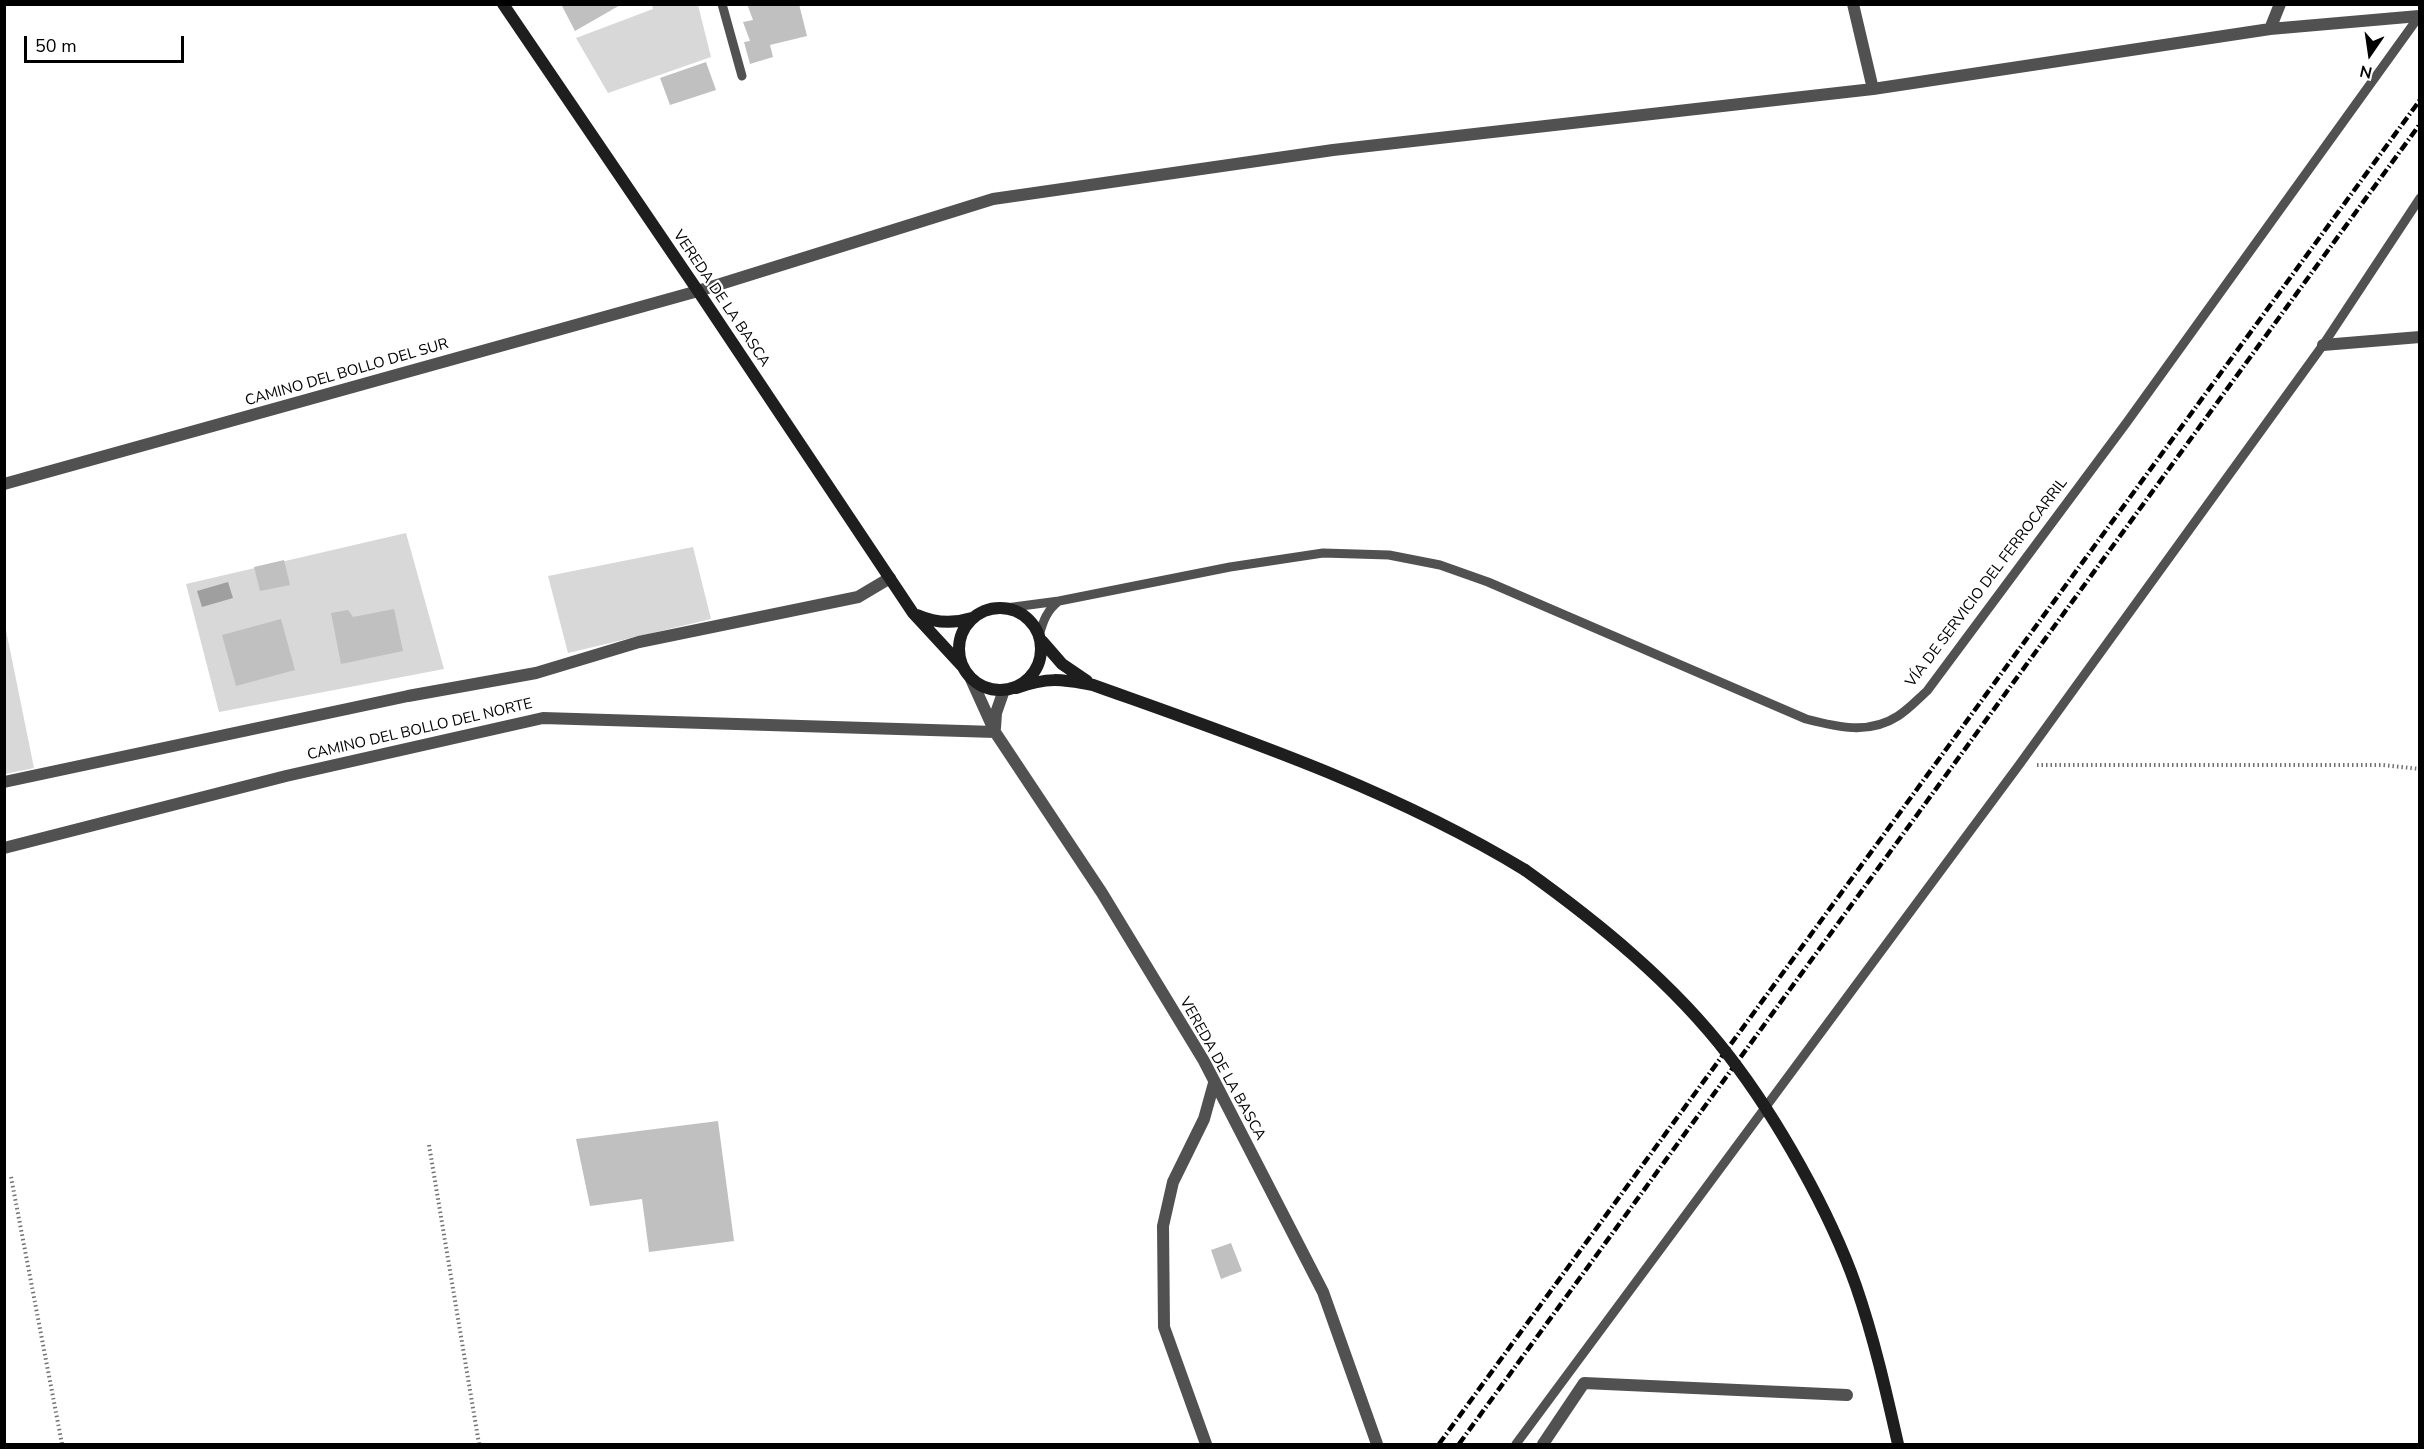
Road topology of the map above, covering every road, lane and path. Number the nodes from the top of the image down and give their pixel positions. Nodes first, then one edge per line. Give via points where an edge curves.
1 (502, 4) edge
2 (722, 4) edge
3 (1853, 4) edge
4 (2280, 4) edge
5 (2419, 16) edge
6 (2270, 29) junction
7 (742, 76) dead end
8 (1874, 89) junction
9 (2420, 198) edge
10 (698, 291) junction
11 (2420, 337) edge
12 (2323, 345) junction
13 (4, 484) edge
14 (890, 578) junction
15 (1059, 601) junction
16 (1006, 608) junction
17 (913, 613) junction
18 (973, 617) junction
19 (1040, 638) junction
20 (962, 666) junction
21 (971, 679) junction
22 (1093, 685) junction
23 (1010, 689) junction
24 (994, 732) junction
25 (2019, 765) junction
26 (2420, 769) edge
27 (4, 782) edge
28 (4, 848) edge
29 (1214, 1083) junction
30 (429, 1145) dead end
31 (11, 1177) dead end
32 (1848, 1395) dead end
33 (62, 1444) edge
34 (479, 1444) edge
35 (1206, 1444) edge
36 (1377, 1444) edge
37 (1516, 1444) edge
38 (1543, 1444) edge
39 (1898, 1444) edge

1 - 10 street, VEREDA DE LA BASCA
2 - 7 lane
3 - 8 street
4 - 6 street
5 - 6 street, CAMINO DEL BOLLO DEL SUR
5 - 15 lane, VÍA DE SERVICIO DEL FERROCARRIL via 2127,422 1927,691 1898,716 1869,728 1839,728 1806,720 1488,582 1440,565 1389,555 1323,553
6 - 8 street, CAMINO DEL BOLLO DEL SUR
8 - 10 street, CAMINO DEL BOLLO DEL SUR via 1332,150 993,199
9 - 12 lane
10 - 13 street, CAMINO DEL BOLLO DEL SUR
10 - 14 street, VEREDA DE LA BASCA
11 - 12 street
12 - 25 lane
14 - 17 street, VEREDA DE LA BASCA
14 - 27 street via 858,597 639,642 536,673 408,696
15 - 16 lane, VÍA DE SERVICIO DEL FERROCARRIL
15 - 19 lane via 1045,616
16 - 18 street via 988,609
16 - 19 street via 1024,615
17 - 18 street via 942,622
17 - 20 street, VEREDA DE LA BASCA
18 - 20 street via 959,640
19 - 22 street via 1062,664
19 - 23 street via 1040,663 1034,673
20 - 21 street
21 - 23 street via 992,690
21 - 24 street, VEREDA DE LA BASCA
22 - 23 street via 1044,679
22 - 39 street, bridge via 1355,782 1452,827 1525,870 1591,919 1657,979 1729,1056 1781,1134 1813,1192 1856,1284
23 - 24 street via 996,713
24 - 28 street, CAMINO DEL BOLLO DEL NORTE via 543,718 286,776
24 - 29 street, VEREDA DE LA BASCA via 1102,893
25 - 26 path via 2383,765
25 - 37 lane
29 - 35 street via 1204,1119 1173,1182 1163,1226 1164,1327
29 - 36 street, VEREDA DE LA BASCA via 1323,1292
30 - 34 path
31 - 33 path
32 - 38 street via 1584,1383

